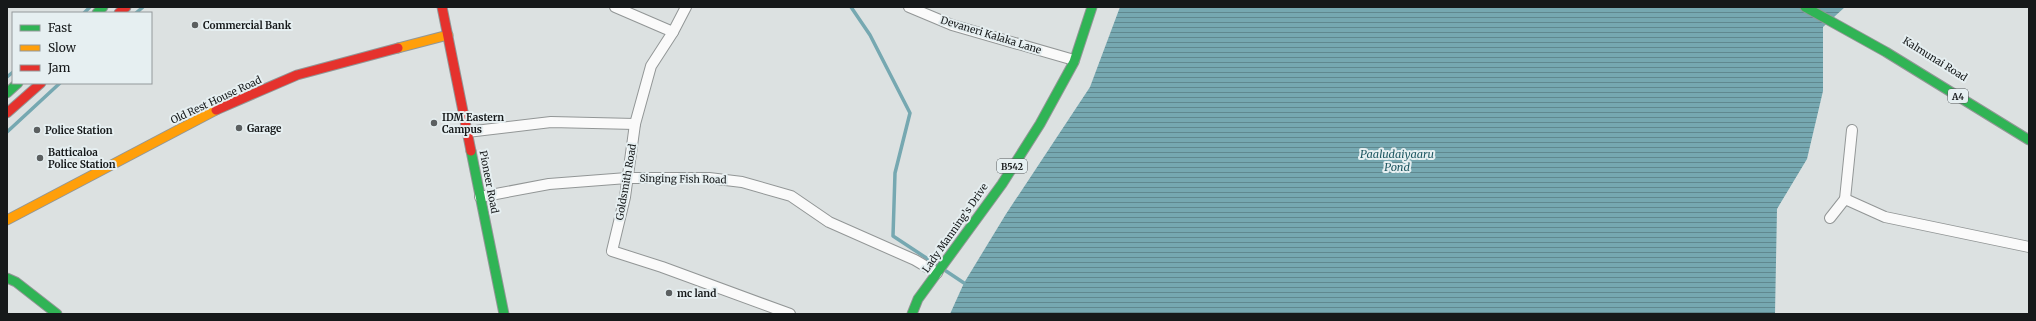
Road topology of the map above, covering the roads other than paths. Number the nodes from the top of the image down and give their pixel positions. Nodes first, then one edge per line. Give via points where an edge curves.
1 (442, 7) edge
2 (615, 7) edge
3 (686, 7) edge
4 (909, 7) edge
5 (1092, 7) edge
6 (1805, 7) edge
7 (1821, 7) edge
8 (673, 32) junction
9 (448, 35) junction
10 (1888, 48) junction
11 (1074, 60) junction
12 (17, 84) edge
13 (40, 84) edge
14 (7, 93) edge
15 (7, 113) edge
16 (635, 124) junction
17 (1852, 130) dead end
18 (2029, 131) edge
19 (468, 132) junction
20 (2029, 140) edge
21 (627, 178) junction
22 (480, 197) junction
23 (1845, 199) junction
24 (1830, 218) dead end
25 (7, 220) edge
26 (2029, 247) edge
27 (937, 273) junction
28 (7, 278) edge
29 (57, 314) edge
30 (504, 314) edge
31 (790, 314) edge
32 (912, 314) edge

1 - 9 main road, Pioneer Road
2 - 8 street
3 - 8 street, Goldsmith Road
4 - 11 street, Devaneri Kalaka Lane via 952,25
5 - 11 main road, Lady Manning’s Drive / B542
6 - 10 main road, A4
7 - 10 main road, A4
8 - 16 street, Goldsmith Road via 650,66
9 - 19 main road, Pioneer Road
9 - 25 main road, Old Rest House Road via 297,75 217,110
10 - 18 main road, Kalmunai Road / A4
10 - 20 main road, Kalmunai Road / A4
11 - 27 main road, Lady Manning’s Drive / B542 via 1052,103 1019,157
12 - 14 main road
13 - 15 main road
16 - 19 street via 552,122
16 - 21 street, Goldsmith Road
17 - 23 street
19 - 22 main road, Pioneer Road
21 - 22 street, Singing Fish Road via 549,184
21 - 27 street, Singing Fish Road via 722,179 791,196 829,222 915,260
21 - 31 street, Goldsmith Road via 612,251
22 - 30 main road, Pioneer Road
23 - 24 street
23 - 26 street via 1885,217
27 - 32 main road, Lady Manning’s Drive / B542 via 918,299
28 - 29 main road via 16,282

